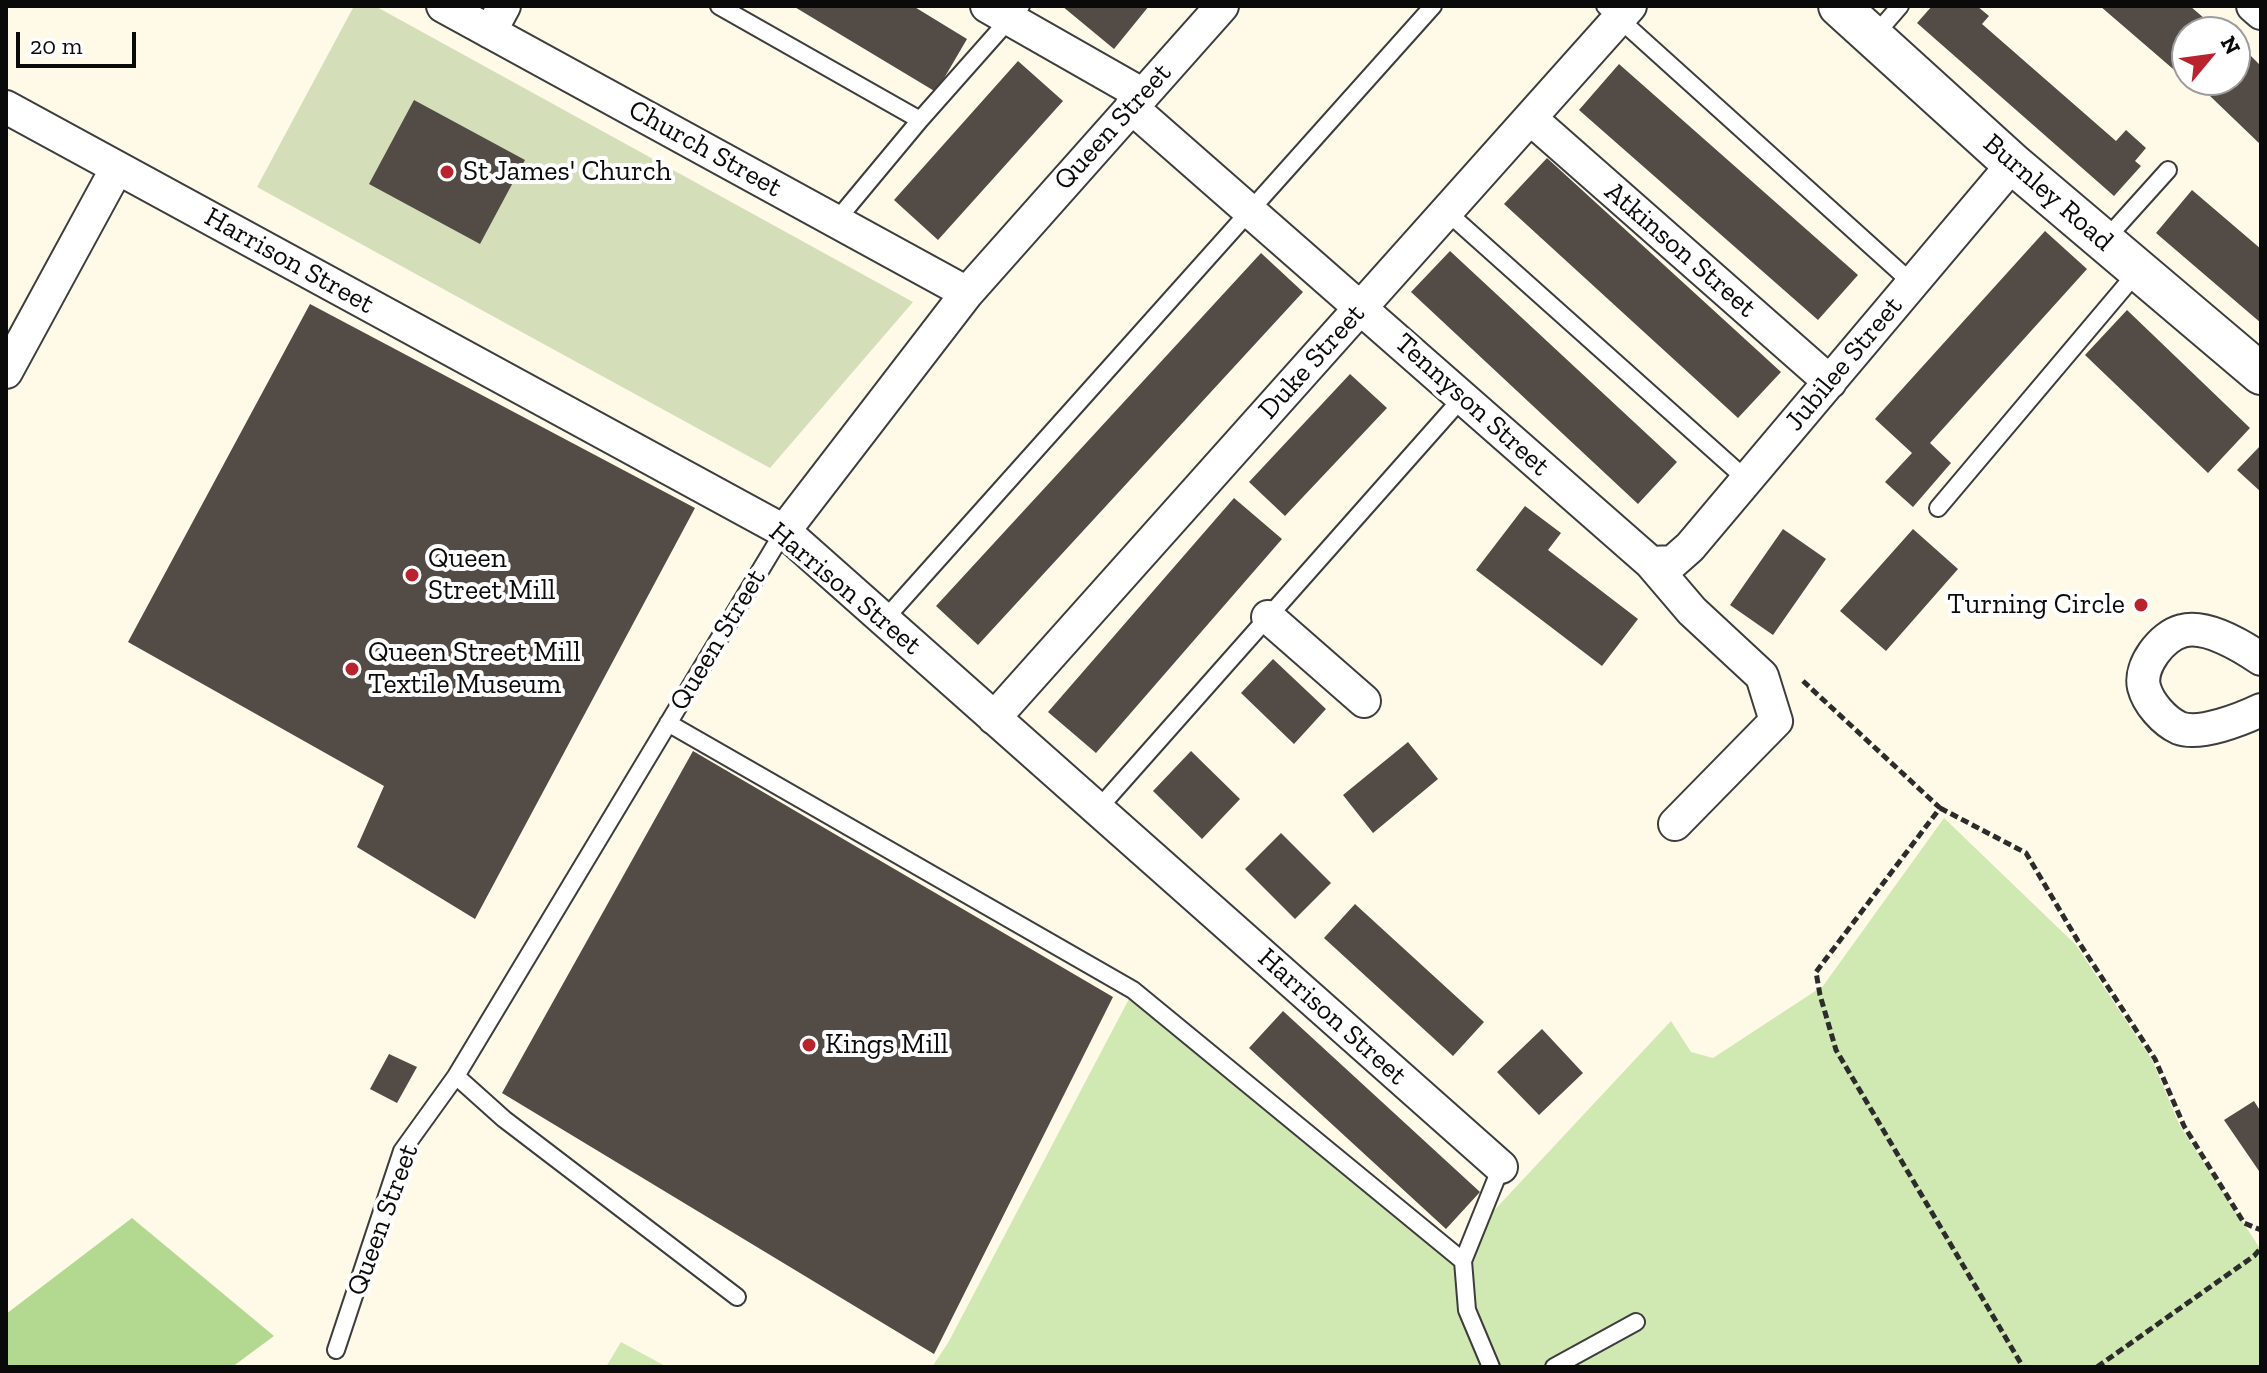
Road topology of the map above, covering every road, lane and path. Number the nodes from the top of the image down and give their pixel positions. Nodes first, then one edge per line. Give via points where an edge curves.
1 (443, 6) edge
2 (719, 6) edge
3 (1222, 6) edge
4 (1433, 6) edge
5 (1839, 6) edge
6 (1900, 6) edge
7 (2253, 6) edge
8 (1006, 10) edge
9 (1618, 10) edge
10 (2261, 13) edge
11 (497, 19) edge
12 (1873, 37) junction
13 (1137, 101) junction
14 (6, 107) edge
15 (1530, 118) junction
16 (920, 120) junction
17 (2013, 164) junction
18 (117, 168) junction
19 (2168, 170) dead end
20 (1249, 209) junction
21 (1446, 211) junction
22 (836, 221) junction
23 (2103, 241) junction
24 (2138, 271) junction
25 (1912, 283) junction
26 (967, 293) junction
27 (1361, 306) junction
28 (6, 372) edge
29 (2261, 374) edge
30 (1830, 382) junction
31 (1463, 397) junction
32 (1747, 480) junction
33 (1938, 508) dead end
34 (784, 531) junction
35 (1662, 562) junction
36 (1268, 617) junction
37 (884, 620) junction
38 (2261, 659) edge
39 (1800, 679) dead end
40 (1364, 701) dead end
41 (2261, 710) edge
42 (994, 718) junction
43 (668, 723) junction
44 (1940, 808) junction
45 (1098, 809) junction
46 (1675, 824) dead end
47 (456, 1076) junction
48 (1501, 1167) joint
49 (2261, 1230) edge
50 (2261, 1248) edge
51 (1463, 1261) junction
52 (737, 1297) dead end
53 (1636, 1322) dead end
54 (336, 1350) dead end
55 (1491, 1367) edge
56 (1554, 1367) edge
57 (2023, 1367) edge
58 (2097, 1367) edge

1 - 11 street, Church Street
2 - 16 lane
3 - 13 street, Queen Street
4 - 20 lane
5 - 12 street, Burnley Road
6 - 12 lane
7 - 10 street
8 - 13 street, Tennyson Street
8 - 16 lane
9 - 15 street, Duke Street
9 - 25 lane
11 - 22 street, Church Street
12 - 17 street, Burnley Road
13 - 20 street, Tennyson Street
13 - 26 street, Queen Street
14 - 18 street, Harrison Street
15 - 21 street, Duke Street
15 - 30 street, Atkinson Street
16 - 22 lane
17 - 23 street, Burnley Road
17 - 25 street, Jubilee Street
18 - 28 street
18 - 34 street, Harrison Street
19 - 23 lane
20 - 27 street, Tennyson Street
20 - 37 lane
21 - 27 street, Duke Street
21 - 32 lane
22 - 26 street, Church Street
23 - 24 street, Burnley Road
24 - 29 street, Burnley Road
24 - 33 lane
25 - 30 street, Jubilee Street
26 - 34 street, Queen Street
27 - 31 street, Tennyson Street
27 - 42 street, Duke Street
30 - 32 street, Jubilee Street
31 - 35 street, Tennyson Street
31 - 36 lane
32 - 35 street, Jubilee Street via 1690,547
34 - 37 street, Harrison Street
34 - 43 lane, Queen Street
35 - 46 street, Tennyson Street via 1692,611 1762,676 1776,721
36 - 40 street
36 - 45 lane
37 - 42 street, Harrison Street
38 - 41 street via 2213,633 2183,630 2162,641 2146,667 2143,686 2157,712 2181,729 2207,728
39 - 44 path
42 - 45 street, Harrison Street
43 - 47 lane, Queen Street
43 - 51 lane via 1133,990
44 - 49 path via 2026,853 2155,1059 2191,1138 2244,1223
44 - 57 path via 1816,972 1836,1050
45 - 48 street, Harrison Street
47 - 52 lane via 504,1119
47 - 54 lane, Queen Street via 402,1151
48 - 51 lane
50 - 58 path
51 - 55 lane via 1467,1310
53 - 56 lane

